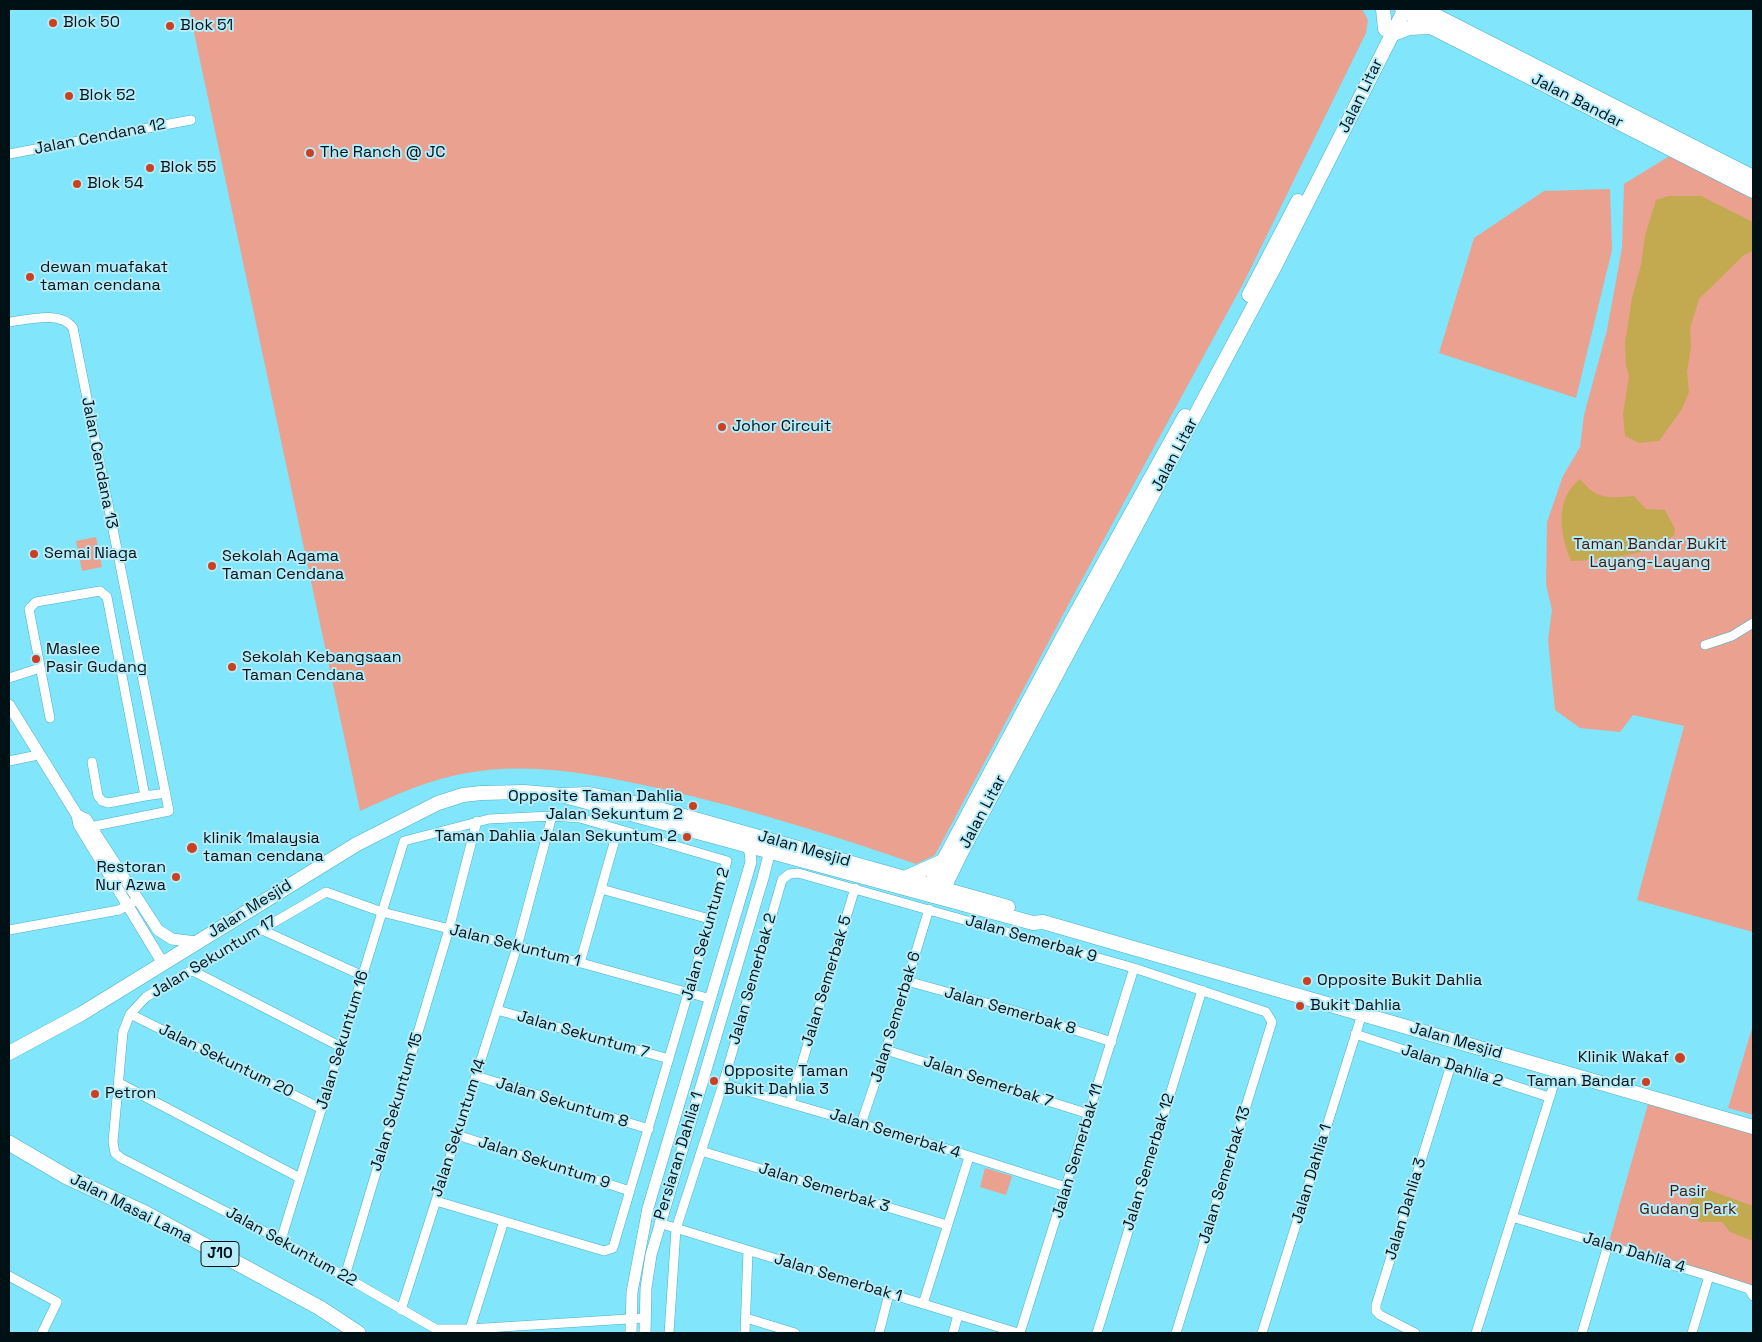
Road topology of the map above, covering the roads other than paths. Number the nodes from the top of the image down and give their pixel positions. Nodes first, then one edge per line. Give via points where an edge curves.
1 (1383, 9) edge
2 (1401, 9) edge
3 (1423, 9) edge
4 (1431, 27) junction
5 (1388, 32) junction
6 (191, 120) dead end
7 (9, 154) edge
8 (1753, 177) edge
9 (1753, 191) edge
10 (9, 322) edge
11 (1753, 623) edge
12 (1705, 646) dead end
13 (40, 668) junction
14 (9, 678) edge
15 (9, 705) edge
16 (50, 718) dead end
17 (38, 755) junction
18 (9, 761) edge
19 (92, 762) dead end
20 (166, 793) junction
21 (560, 795) junction
22 (145, 796) junction
23 (552, 816) junction
24 (477, 821) junction
25 (86, 827) junction
26 (618, 829) junction
27 (765, 838) junction
28 (404, 841) joint
29 (743, 843) junction
30 (770, 851) junction
31 (958, 859) junction
32 (943, 861) junction
33 (746, 873) junction
34 (789, 874) joint
35 (906, 877) junction
36 (763, 878) junction
37 (855, 888) junction
38 (601, 889) junction
39 (935, 891) junction
40 (320, 894) joint
41 (966, 894) junction
42 (133, 903) junction
43 (929, 909) junction
44 (382, 912) junction
45 (706, 918) dead end
46 (1043, 922) junction
47 (260, 929) junction
48 (449, 929) junction
49 (9, 930) edge
50 (196, 942) junction
51 (517, 947) junction
52 (162, 962) junction
53 (580, 963) junction
54 (1134, 968) junction
55 (193, 971) junction
56 (363, 976) junction
57 (907, 981) junction
58 (1202, 990) junction
59 (689, 992) junction
60 (711, 999) junction
61 (497, 1010) junction
62 (130, 1014) junction
63 (1362, 1014) junction
64 (1270, 1016) joint
65 (1356, 1034) junction
66 (1112, 1042) junction
67 (341, 1048) junction
68 (886, 1050) junction
69 (9, 1053) edge
70 (669, 1060) junction
71 (1451, 1065) junction
72 (1558, 1070) junction
73 (476, 1076) junction
74 (119, 1083) junction
75 (723, 1084) junction
76 (1549, 1097) junction
77 (790, 1103) junction
78 (322, 1109) junction
79 (1089, 1114) junction
80 (861, 1124) junction
81 (1753, 1127) edge
82 (649, 1129) junction
83 (457, 1135) junction
84 (9, 1143) edge
85 (701, 1151) junction
86 (115, 1153) joint
87 (969, 1156) junction
88 (300, 1178) junction
89 (1066, 1187) junction
90 (630, 1191) junction
91 (436, 1201) junction
92 (1512, 1217) junction
93 (504, 1221) junction
94 (659, 1223) junction
95 (947, 1225) junction
96 (676, 1229) junction
97 (281, 1240) junction
98 (1608, 1245) junction
99 (748, 1251) junction
100 (9, 1276) edge
101 (345, 1276) junction
102 (1709, 1276) junction
103 (889, 1294) junction
104 (1753, 1296) edge
105 (923, 1304) junction
106 (401, 1310) junction
107 (958, 1315) junction
108 (630, 1318) junction
109 (644, 1318) junction
110 (746, 1318) junction
111 (470, 1329) junction
112 (42, 1333) edge
113 (358, 1333) edge
114 (631, 1333) edge
115 (645, 1333) edge
116 (669, 1333) edge
117 (745, 1333) edge
118 (795, 1333) edge
119 (879, 1333) edge
120 (953, 1333) edge
121 (1019, 1333) edge
122 (1097, 1333) edge
123 (1176, 1333) edge
124 (1262, 1333) edge
125 (1415, 1333) edge
126 (1476, 1333) edge
127 (1582, 1333) edge
128 (1692, 1333) edge

1 - 5 main road
2 - 4 main road, Jalan Bandar
2 - 5 main road, Jalan Litar
3 - 8 main road, Jalan Bandar
4 - 5 main road
4 - 9 main road, Jalan Bandar
5 - 31 main road, Jalan Litar via 1274,268
5 - 32 main road, Jalan Litar via 1214,364
6 - 7 street, Jalan Cendana 12
10 - 20 street, Jalan Cendana 13 via 58,318 73,328
11 - 12 street via 1732,636
13 - 14 street
13 - 16 street
13 - 22 street via 30,606 67,596 103,592 107,598
15 - 17 street
17 - 18 street
17 - 25 street via 77,815 86,819
19 - 22 street via 102,802
20 - 22 street
20 - 25 street, Jalan Cendana 13 via 169,811
21 - 27 main road, Jalan Mesjid via 589,794 636,803
21 - 29 main road, Jalan Mesjid
21 - 50 main road, Jalan Mesjid via 481,793 438,803 357,844
23 - 24 street, Jalan Sekuntum 2
23 - 26 street, Jalan Sekuntum 2 via 580,818
23 - 51 street, Jalan Sekuntum 14
24 - 28 street, Jalan Sekuntum 2
24 - 48 street, Jalan Sekuntum 15
25 - 42 street
26 - 38 street
26 - 59 street, Jalan Sekuntum 2 via 728,861
27 - 30 street
27 - 35 main road, Jalan Mesjid
28 - 44 street, Jalan Sekuntum 16
29 - 30 main road, Jalan Mesjid
29 - 33 street, Persiaran Dahlia 1 via 752,856
30 - 36 street, Persiaran Dahlia 1
30 - 39 main road, Jalan Mesjid
31 - 39 main road, Jalan Litar
31 - 41 main road
32 - 35 main road
32 - 39 main road, Jalan Litar
33 - 36 street via 757,868
33 - 60 street, Persiaran Dahlia 1
34 - 37 street, Jalan Semerbak 9 via 798,873
34 - 75 street, Jalan Semerbak 2 via 782,880
35 - 39 main road, Jalan Mesjid
36 - 94 street, Persiaran Dahlia 1
37 - 43 street, Jalan Semerbak 9
37 - 77 street, Jalan Semerbak 5
38 - 45 street
38 - 53 street
39 - 41 main road, Jalan Mesjid
39 - 46 main road, Jalan Mesjid via 1033,922
40 - 44 street, Jalan Sekuntum 1 via 332,893
40 - 47 street, Jalan Sekuntum 17
41 - 46 main road, Jalan Mesjid via 1036,916
42 - 49 street via 119,910
42 - 50 street via 158,930 172,939
42 - 52 street
43 - 54 street, Jalan Semerbak 9
43 - 57 street, Jalan Semerbak 6
44 - 48 street, Jalan Sekuntum 1
44 - 56 street, Jalan Sekuntum 16
46 - 63 main road, Jalan Mesjid
47 - 55 street, Jalan Sekuntum 17
47 - 56 street
48 - 51 street, Jalan Sekuntum 1
48 - 101 street, Jalan Sekuntum 15
50 - 52 main road, Jalan Mesjid
51 - 53 street, Jalan Sekuntum 1
51 - 61 street, Jalan Sekuntum 14
52 - 69 main road, Jalan Mesjid via 75,1017
53 - 59 street, Jalan Sekuntum 1
54 - 58 street, Jalan Semerbak 9
54 - 66 street, Jalan Semerbak 11
55 - 62 street, Jalan Sekuntum 17 via 146,997
55 - 67 street
56 - 67 street, Jalan Sekuntum 16
57 - 66 street, Jalan Semerbak 8
57 - 68 street, Jalan Semerbak 6
58 - 64 street, Jalan Semerbak 9
58 - 122 street, Jalan Semerbak 12
59 - 60 street, Jalan Sekuntum 1
59 - 70 street, Jalan Sekuntum 2
60 - 108 street, Persiaran Dahlia 1 via 648,1208 637,1256
61 - 70 street, Jalan Sekuntum 7
61 - 73 street, Jalan Sekuntum 14
62 - 74 street, Jalan Sekuntum 17 via 124,1032
62 - 78 street, Jalan Sekuntum 20
63 - 65 street, Jalan Dahlia 1
63 - 72 main road, Jalan Mesjid
64 - 123 street, Jalan Semerbak 13 via 1272,1022
65 - 71 street, Jalan Dahlia 2
65 - 124 street, Jalan Dahlia 1
66 - 79 street, Jalan Semerbak 11
67 - 78 street, Jalan Sekuntum 16
68 - 79 street, Jalan Semerbak 7
68 - 80 street, Jalan Semerbak 6
70 - 82 street, Jalan Sekuntum 2
71 - 76 street, Jalan Dahlia 2
71 - 125 street, Jalan Dahlia 3 via 1376,1305 1380,1315
72 - 76 street
72 - 81 main road, Jalan Mesjid
73 - 82 street, Jalan Sekuntum 8
73 - 83 street, Jalan Sekuntum 14
74 - 86 street, Jalan Sekuntum 17 via 113,1142
74 - 88 street
75 - 77 street, Jalan Semerbak 4
75 - 85 street, Jalan Semerbak 2
76 - 92 street
77 - 80 street, Jalan Semerbak 4
78 - 88 street, Jalan Sekuntum 16
79 - 89 street, Jalan Semerbak 11
80 - 87 street, Jalan Semerbak 4
82 - 90 street, Jalan Sekuntum 2
83 - 90 street, Jalan Sekuntum 9
83 - 91 street, Jalan Sekuntum 14
84 - 113 main road, Jalan Masai Lama / J10 via 67,1177 145,1213 320,1308
85 - 95 street, Jalan Semerbak 3
85 - 96 street, Jalan Semerbak 2
86 - 97 street, Jalan Sekuntum 22
87 - 89 street, Jalan Semerbak 4
87 - 95 street
88 - 97 street, Jalan Sekuntum 16
89 - 121 street, Jalan Semerbak 11
90 - 93 street, Jalan Sekuntum 2 via 613,1248 607,1251
91 - 93 street
91 - 106 street, Jalan Sekuntum 14
92 - 98 street, Jalan Dahlia 4
92 - 126 street
93 - 111 street
94 - 96 street, Jalan Semerbak 1
94 - 109 street, Persiaran Dahlia 1 via 651,1255
95 - 105 street
96 - 99 street, Jalan Semerbak 1
96 - 116 street, Jalan Semerbak 2
97 - 101 street, Jalan Sekuntum 22
98 - 102 street, Jalan Dahlia 4
98 - 127 street
99 - 103 street, Jalan Semerbak 1
99 - 110 street
100 - 112 street via 57,1302
101 - 106 street, Jalan Sekuntum 22
102 - 104 street, Jalan Dahlia 4 via 1749,1290
102 - 128 street
103 - 105 street, Jalan Semerbak 1
103 - 119 street
105 - 107 street, Jalan Semerbak 1
106 - 111 street, Jalan Sekuntum 22 via 436,1329
107 - 120 street
107 - 121 street, Jalan Semerbak 1
108 - 109 street, Jalan Sekuntum 22
108 - 111 street, Jalan Sekuntum 22
108 - 114 street, Persiaran Dahlia 1
109 - 115 street, Persiaran Dahlia 1
110 - 117 street
110 - 118 street

